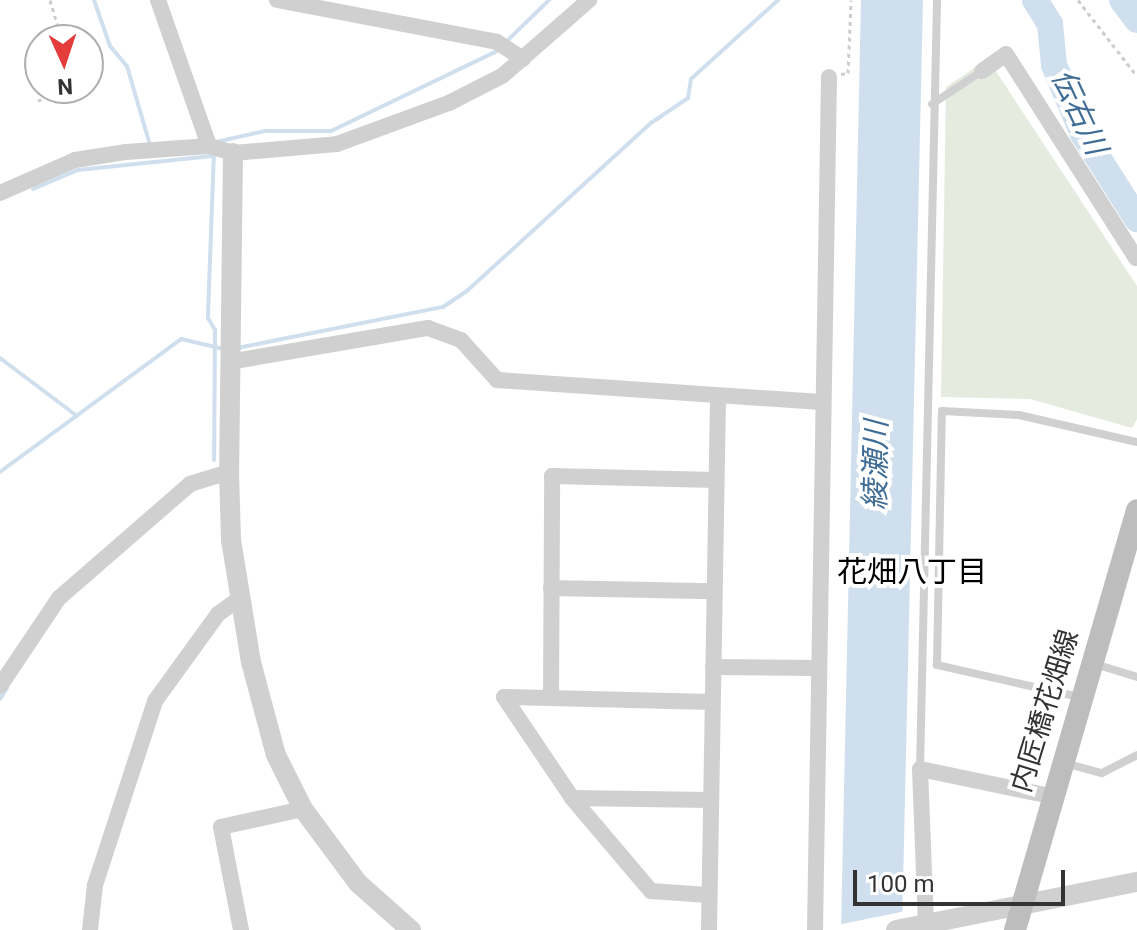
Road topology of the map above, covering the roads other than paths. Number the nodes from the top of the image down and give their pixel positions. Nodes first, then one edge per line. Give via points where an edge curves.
1 (158, 0) edge
2 (277, 0) edge
3 (589, 0) edge
4 (937, 0) edge
5 (523, 59) junction
6 (982, 71) joint
7 (829, 77) road end
8 (932, 104) junction
9 (209, 146) junction
10 (233, 153) junction
11 (0, 193) edge
12 (1137, 259) edge
13 (229, 362) junction
14 (718, 396) junction
15 (821, 402) junction
16 (1137, 442) edge
17 (229, 472) junction
18 (715, 480) junction
19 (1137, 510) edge
20 (551, 588) junction
21 (714, 591) junction
22 (239, 599) junction
23 (1091, 663) junction
24 (713, 667) junction
25 (817, 668) junction
26 (1137, 677) edge
27 (0, 686) edge
28 (1080, 697) junction
29 (551, 698) junction
30 (712, 702) junction
31 (1137, 755) edge
32 (1060, 762) junction
33 (920, 769) junction
34 (1050, 796) junction
35 (572, 798) junction
36 (710, 800) junction
37 (303, 809) junction
38 (1137, 882) edge
39 (708, 895) junction
40 (1021, 906) junction
41 (399, 926) edge
42 (913, 927) edge
43 (90, 930) edge
44 (241, 930) edge
45 (709, 930) edge
46 (815, 930) edge
47 (1015, 930) edge

1 - 9 street
2 - 5 street via 497,42
3 - 5 street
4 - 8 lane
5 - 10 street via 449,103 337,144
6 - 8 lane
6 - 12 street via 1006,54
7 - 15 street
8 - 33 lane
9 - 10 street
9 - 11 street via 75,160
10 - 13 street
13 - 14 street via 428,328 461,340 497,380
13 - 17 street
14 - 15 street
14 - 18 street
15 - 25 street
16 - 28 lane via 1019,415 942,411 937,665
17 - 22 street
17 - 27 street via 190,484 59,598
18 - 20 street via 552,476
18 - 21 street
19 - 23 main road, 内匠橋花畑線
20 - 21 street
20 - 29 street
21 - 24 street
22 - 37 street via 263,715
22 - 43 street via 218,614 155,701 95,885
23 - 26 lane
23 - 28 main road, 内匠橋花畑線
24 - 25 street
24 - 30 street
25 - 46 street
28 - 32 main road, 内匠橋花畑線
29 - 30 street
29 - 35 street via 504,697
30 - 36 street
31 - 32 lane via 1102,773
32 - 34 main road, 内匠橋花畑線
33 - 34 street
33 - 42 street
34 - 40 main road, 内匠橋花畑線
35 - 36 street
35 - 39 street via 651,891
36 - 39 street
37 - 41 street via 358,883
37 - 44 street via 221,827
38 - 40 street
39 - 45 street
40 - 42 street
40 - 47 main road, 内匠橋花畑線

